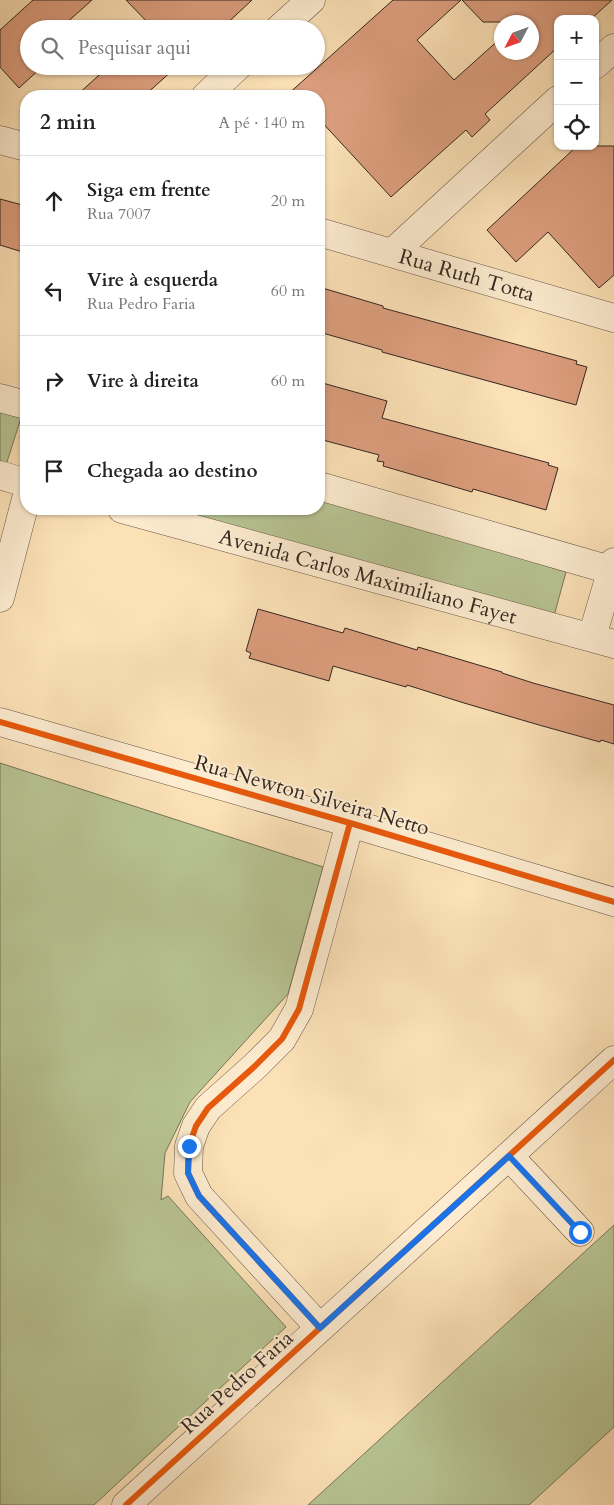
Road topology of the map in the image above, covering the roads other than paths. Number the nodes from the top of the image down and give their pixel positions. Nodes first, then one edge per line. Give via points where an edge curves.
1 (311, 0) edge
2 (289, 20) edge
3 (614, 48) edge
4 (599, 62) edge
5 (228, 75) edge
6 (212, 90) edge
7 (554, 104) edge
8 (0, 140) edge
9 (20, 145) edge
10 (325, 234) edge
11 (392, 253) junction
12 (614, 318) edge
13 (0, 398) edge
14 (20, 403) edge
15 (0, 475) edge
16 (20, 481) edge
17 (325, 488) edge
18 (22, 515) edge
19 (144, 515) edge
20 (613, 568) edge
21 (0, 598) edge
22 (603, 640) edge
23 (0, 722) edge
24 (350, 823) junction
25 (614, 902) edge
26 (614, 1060) edge
27 (509, 1156) junction
28 (580, 1232) dead end
29 (320, 1328) junction
30 (126, 1505) edge

1 - 2 street
3 - 4 street
5 - 6 street
7 - 11 street
8 - 9 street
10 - 11 street, Rua Ruth Totta
11 - 12 street, Rua Ruth Totta
13 - 14 street
15 - 16 street
17 - 20 street
18 - 21 street
19 - 22 street, Avenida Carlos Maximiliano Fayet
20 - 22 street
23 - 24 street, Rua Newton Silveira Netto
24 - 25 street, Rua Newton Silveira Netto
24 - 29 street via 299,1009 282,1039 208,1108 196,1126 189,1146 188,1173 199,1196
26 - 27 street, Rua Pedro Faria
27 - 28 street
27 - 29 street, Rua Pedro Faria
29 - 30 street, Rua Pedro Faria

